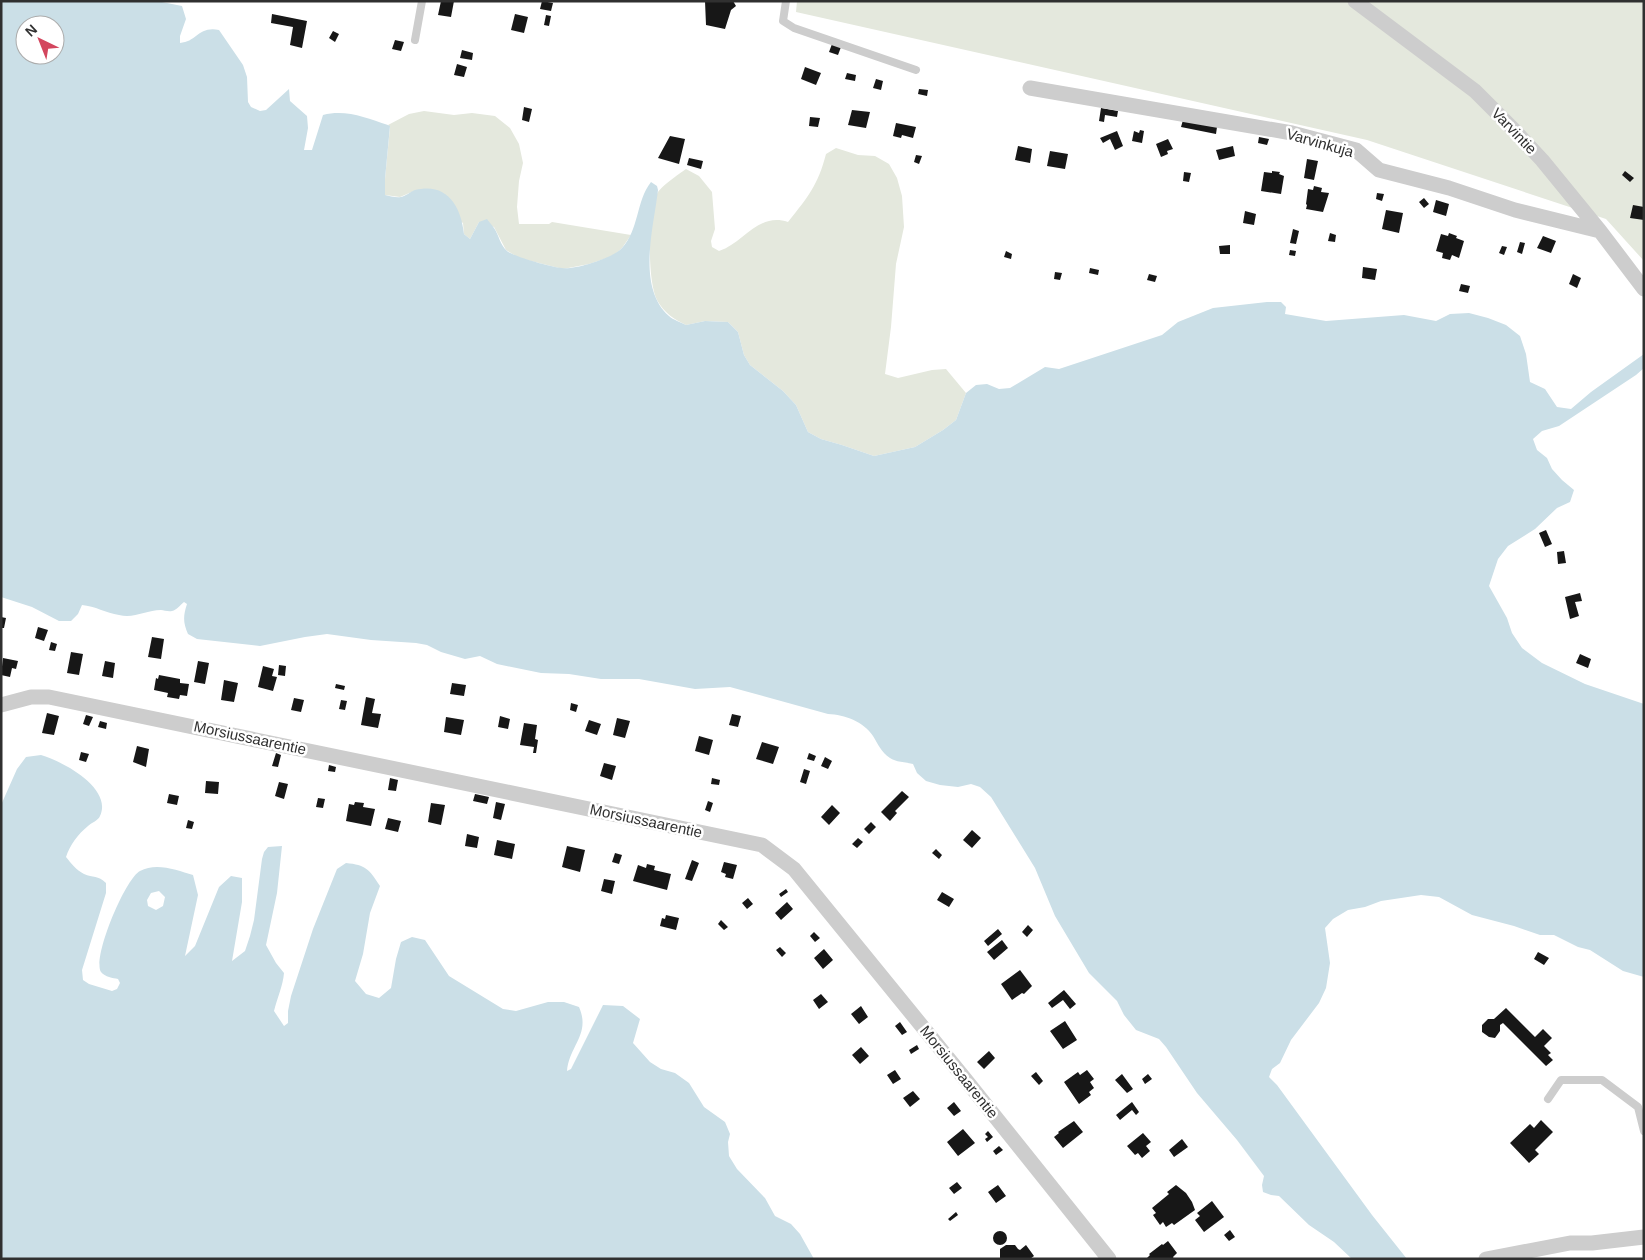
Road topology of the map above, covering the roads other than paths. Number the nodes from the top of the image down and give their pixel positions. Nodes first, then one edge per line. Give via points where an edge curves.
1 (422, 1) edge
2 (786, 1) edge
3 (1355, 1) edge
4 (415, 40) dead end
5 (916, 70) dead end
6 (1030, 88) dead end
7 (1600, 231) junction
8 (1644, 289) edge
9 (1, 705) edge
10 (1548, 1098) dead end
11 (1644, 1131) edge
12 (1644, 1237) edge
13 (1108, 1259) edge
14 (1486, 1259) edge

1 - 4 lane
2 - 5 lane via 783,21 794,28
3 - 7 street, Varvintie via 1474,91 1542,160
6 - 7 street, Varvinkuja via 1292,133 1356,150 1380,170
7 - 8 street, Varvintie
9 - 13 street, Morsiussaarentie via 31,697 49,697 762,845 794,870
10 - 11 lane via 1561,1080 1602,1080 1638,1107
12 - 14 street via 1570,1243

